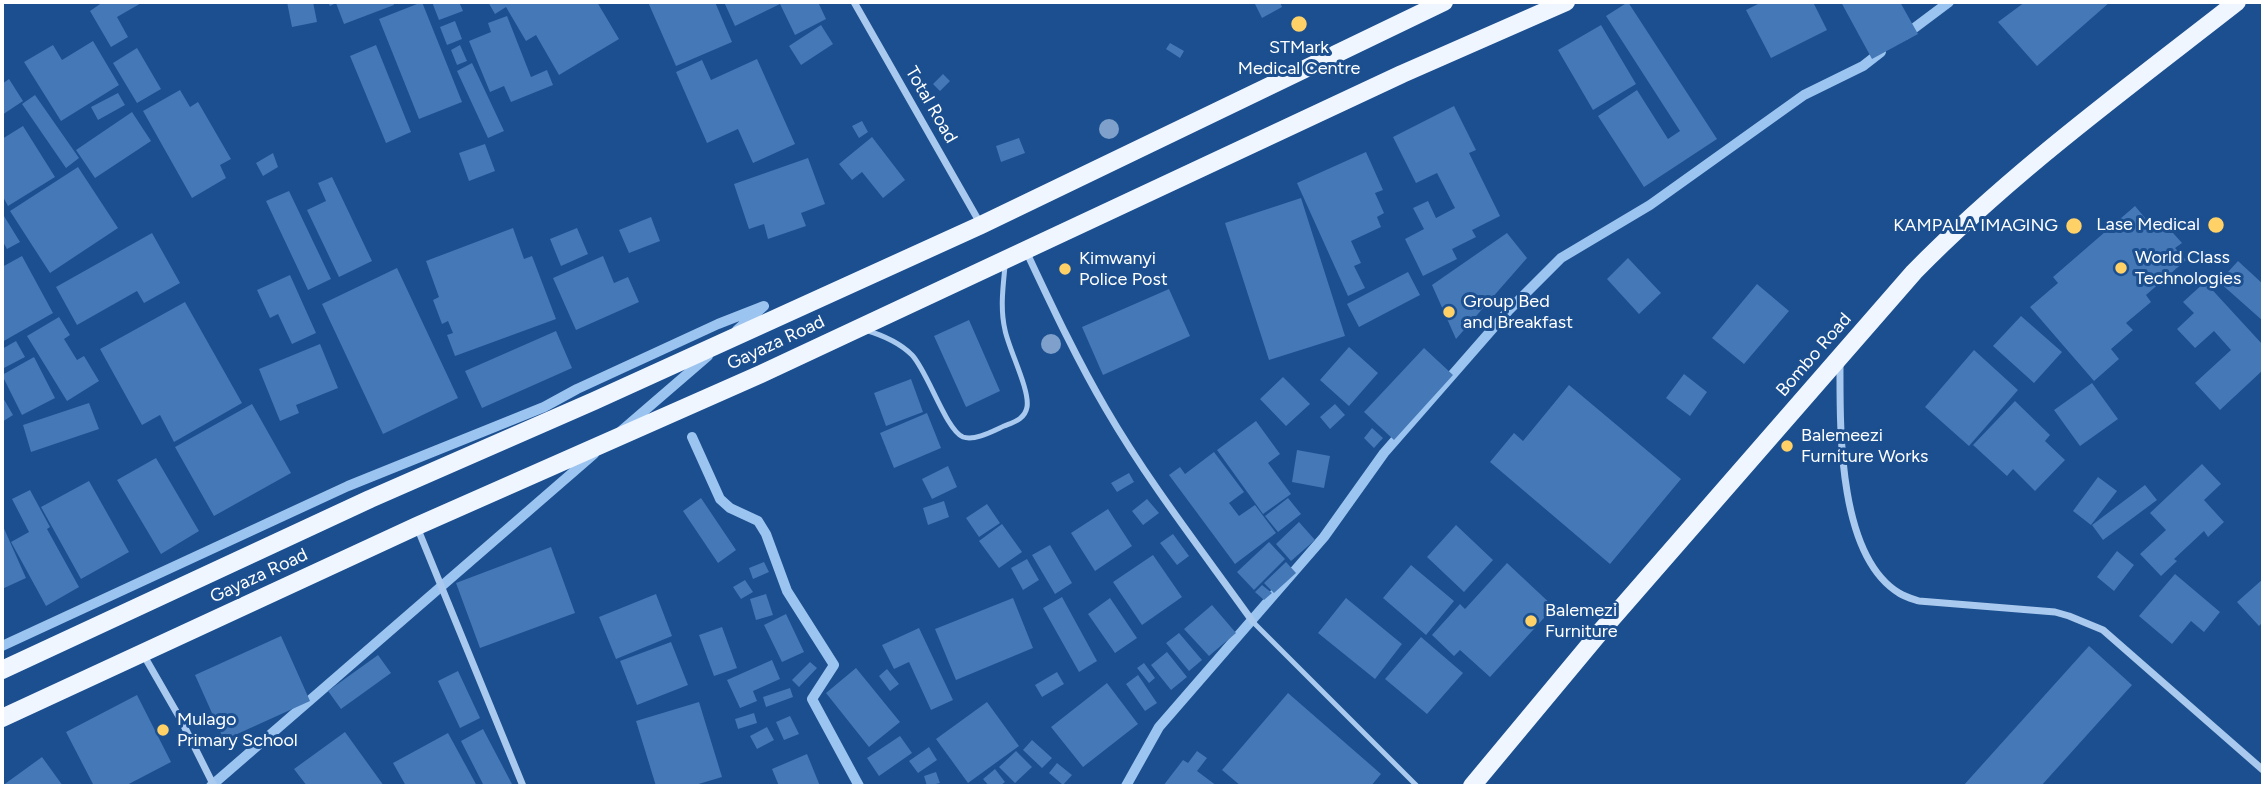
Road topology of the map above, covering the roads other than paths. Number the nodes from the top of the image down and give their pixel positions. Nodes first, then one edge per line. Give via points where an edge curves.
1 (854, 2) edge
2 (1444, 2) edge
3 (1566, 2) edge
4 (2237, 2) edge
5 (981, 225) junction
6 (1026, 250) junction
7 (1005, 260) junction
8 (859, 328) junction
9 (1840, 357) junction
10 (417, 526) junction
11 (1252, 622) joint
12 (143, 653) junction
13 (2, 670) edge
14 (2, 718) edge
15 (2263, 770) edge
16 (215, 786) edge
17 (523, 786) edge
18 (1417, 786) edge
19 (1472, 786) edge

1 - 5 street, Total Road
2 - 5 main road, Gayaza Road
3 - 6 main road, Gayaza Road
4 - 9 main road, Bombo Road via 1954,231
5 - 13 main road, Gayaza Road
6 - 7 main road, Gayaza Road
6 - 11 street via 1107,411
7 - 8 main road, Gayaza Road
7 - 8 lane via 1002,316 1028,397 1021,419 971,438 961,436 910,353
8 - 10 main road, Gayaza Road
9 - 15 street via 1842,468 1858,535 1884,581 1919,601 2055,612 2103,630
9 - 19 main road, Bombo Road
10 - 12 main road, Gayaza Road
10 - 17 street
11 - 18 lane
12 - 14 main road, Gayaza Road
12 - 16 street

